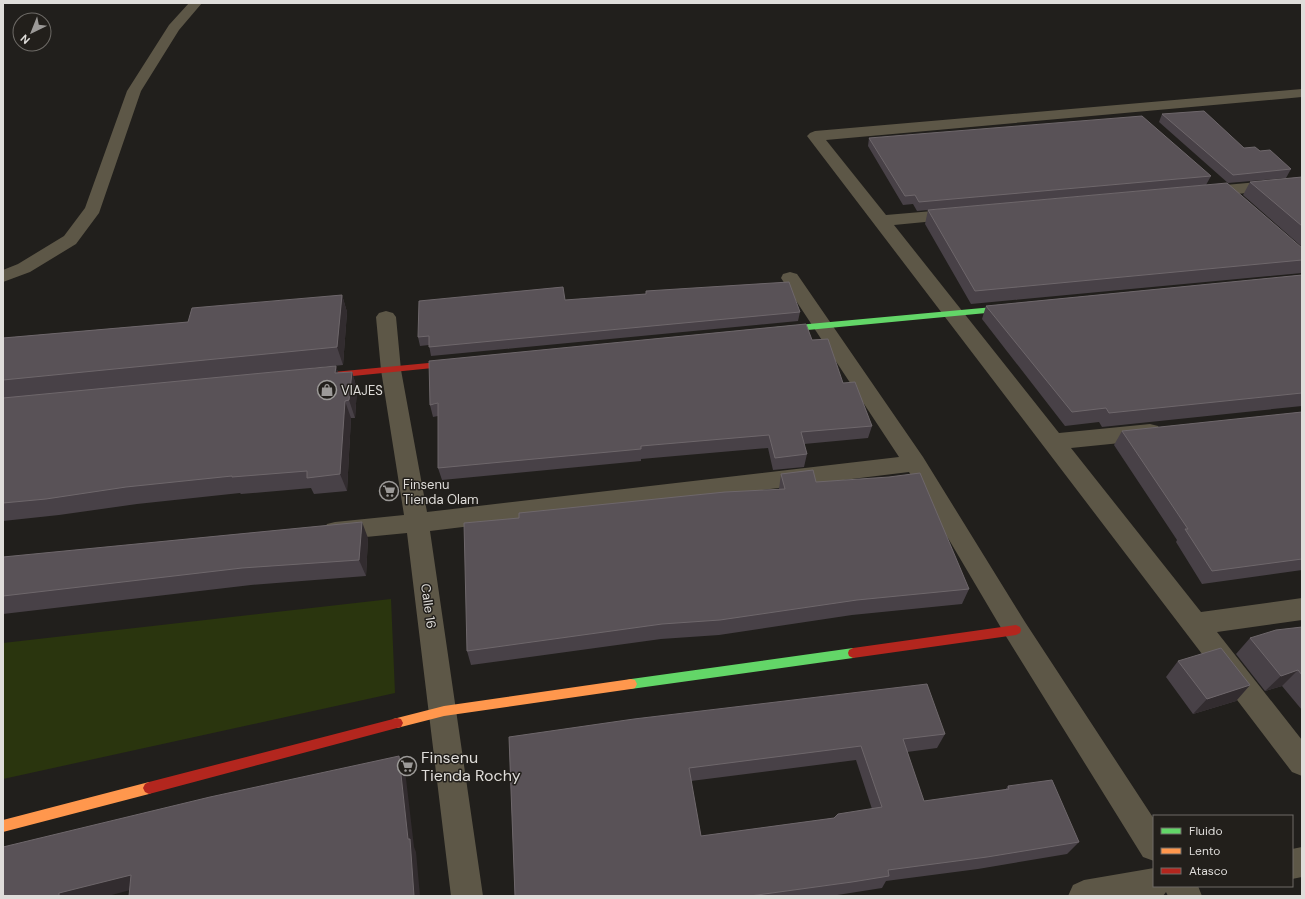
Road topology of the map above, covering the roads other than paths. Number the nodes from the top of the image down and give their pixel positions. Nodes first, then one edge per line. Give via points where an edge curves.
1 (196, 3) edge
2 (1302, 93) edge
3 (1131, 108) junction
4 (1149, 123) edge
5 (1207, 174) edge
6 (1302, 183) edge
7 (1224, 190) junction
8 (1186, 193) edge
9 (1242, 205) edge
10 (975, 212) edge
11 (881, 221) junction
12 (3, 276) edge
13 (790, 278) dead end
14 (1024, 307) edge
15 (953, 313) junction
16 (386, 317) dead end
17 (821, 326) junction
18 (765, 332) edge
19 (471, 362) edge
20 (391, 370) junction
21 (312, 377) edge
22 (1170, 430) edge
23 (1053, 442) junction
24 (915, 463) junction
25 (417, 523) junction
26 (313, 533) edge
27 (1302, 609) edge
28 (1194, 624) junction
29 (1016, 630) junction
30 (444, 711) junction
31 (1302, 762) edge
32 (3, 826) edge
33 (1153, 844) edge
34 (1153, 884) edge
35 (1181, 887) edge
36 (467, 896) edge
37 (1084, 896) edge
38 (1186, 896) edge

1 - 12 street via 174,28 134,91 93,208 70,240 24,268
2 - 3 street
3 - 4 street
3 - 11 street via 815,136
5 - 7 street
6 - 7 street
7 - 8 street
7 - 9 street
10 - 11 street
11 - 15 street
13 - 17 street
14 - 15 street
15 - 17 street
15 - 23 street
16 - 20 street, Calle 16
17 - 18 street
17 - 24 street
19 - 20 street
20 - 21 street
20 - 25 street, Calle 16
22 - 23 street
23 - 28 street
24 - 25 street
24 - 29 street
25 - 26 street
25 - 30 street, Calle 16
27 - 28 street
28 - 31 street
29 - 30 street
29 - 33 street
30 - 32 street
30 - 36 street, Calle 16
34 - 37 street
35 - 38 street

